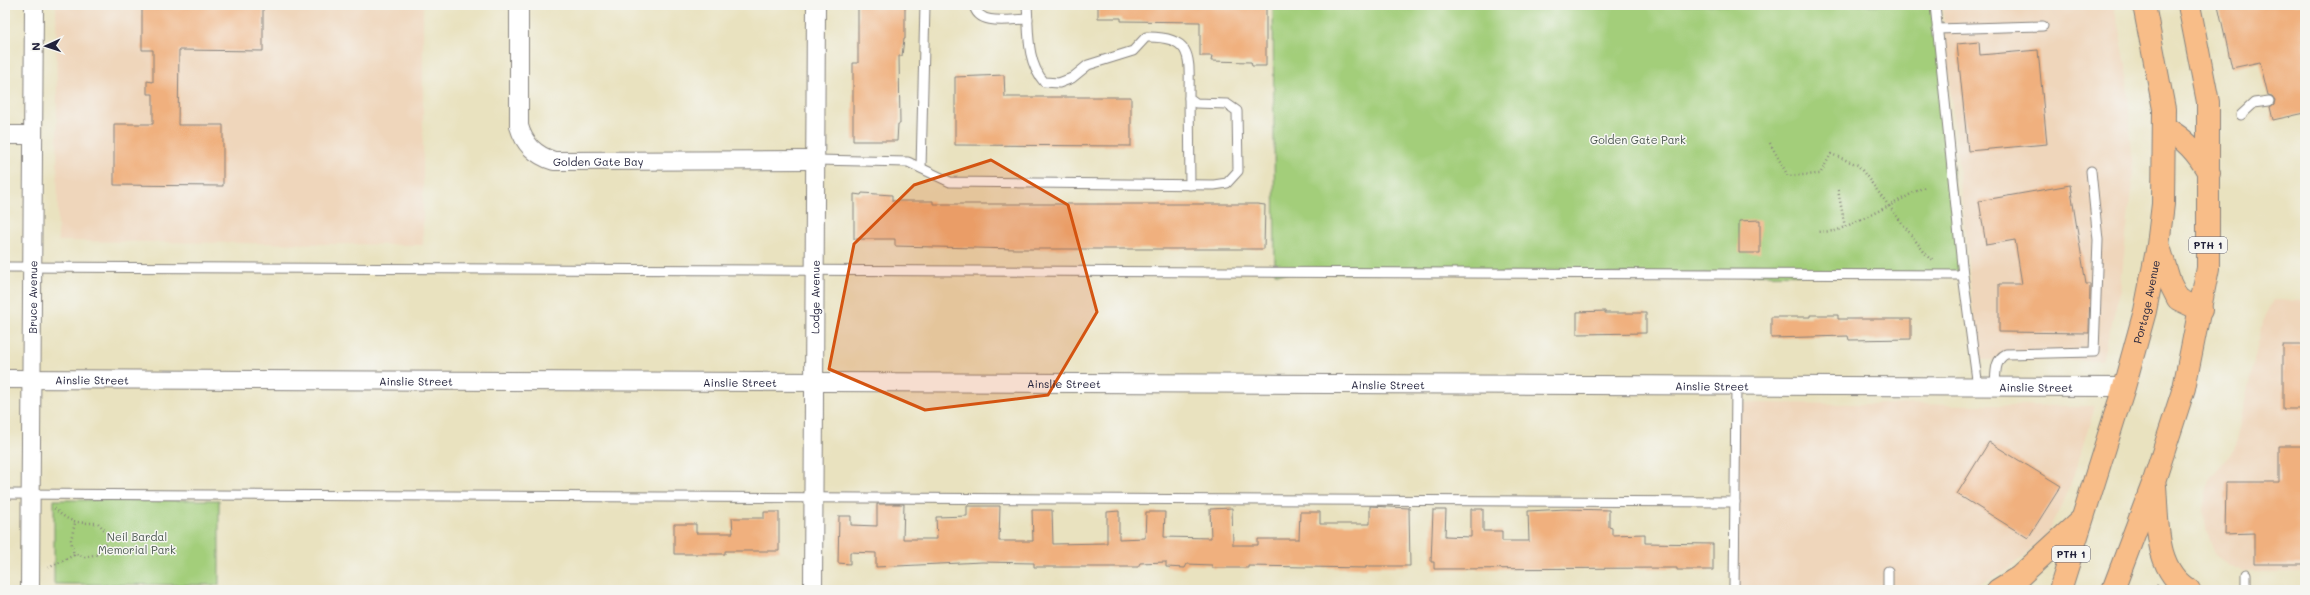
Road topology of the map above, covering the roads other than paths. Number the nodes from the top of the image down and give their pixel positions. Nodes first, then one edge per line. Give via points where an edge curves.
1 (34, 5) edge
2 (519, 5) edge
3 (816, 5) edge
4 (925, 5) edge
5 (974, 5) edge
6 (1027, 5) edge
7 (1935, 5) edge
8 (2144, 5) edge
9 (2189, 5) edge
10 (1028, 19) junction
11 (2043, 26) dead end
12 (1937, 29) junction
13 (1189, 98) junction
14 (2269, 101) dead end
15 (2241, 114) dead end
16 (2164, 128) junction
17 (5, 135) edge
18 (33, 135) junction
19 (816, 160) junction
20 (921, 168) junction
21 (2091, 171) dead end
22 (2208, 173) junction
23 (1190, 185) junction
24 (2158, 245) junction
25 (5, 267) edge
26 (32, 268) junction
27 (815, 271) junction
28 (1963, 275) junction
29 (2201, 310) junction
30 (5, 380) edge
31 (31, 380) junction
32 (815, 382) junction
33 (1736, 386) junction
34 (1986, 386) junction
35 (2124, 387) junction
36 (2154, 481) junction
37 (5, 494) edge
38 (30, 494) junction
39 (814, 498) junction
40 (1734, 502) junction
41 (2083, 518) junction
42 (1888, 571) dead end
43 (2246, 574) dead end
44 (30, 590) edge
45 (813, 590) edge
46 (1734, 590) edge
47 (1888, 590) edge
48 (1998, 590) edge
49 (2060, 590) edge
50 (2113, 590) edge
51 (2189, 590) edge
52 (2246, 590) edge

1 - 18 street, Bruce Avenue
2 - 19 street, Golden Gate Bay via 520,126 527,144 543,158 561,161
3 - 19 street, Lodge Avenue
4 - 20 lane
5 - 10 lane via 978,15 987,20
6 - 10 lane
7 - 12 lane
8 - 16 highway, Portage Avenue / PTH 1 via 2164,109
9 - 22 highway, PTH 1 via 2208,102
10 - 13 lane via 1035,71 1044,82 1059,83 1072,78 1088,65 1133,51 1146,37 1166,37 1181,46 1189,56
11 - 12 lane
12 - 28 lane
13 - 23 lane
13 - 23 lane via 1196,103 1227,104 1237,111 1238,171 1226,183
14 - 15 lane via 2254,103
16 - 22 highway via 2187,143 2198,154
16 - 24 highway, Portage Avenue / PTH 1 via 2163,204
17 - 18 street
18 - 26 street, Bruce Avenue
19 - 20 lane via 908,162
19 - 27 street, Lodge Avenue
20 - 23 lane via 950,182
21 - 34 lane via 2098,240 2094,352 2006,354 2000,357
22 - 29 highway, PTH 1 via 2208,268
24 - 29 highway via 2168,278 2178,299
24 - 35 highway, Portage Avenue / PTH 1 via 2145,311
25 - 26 lane
26 - 27 lane
26 - 31 street, Bruce Avenue
27 - 28 lane
27 - 32 street, Lodge Avenue
28 - 34 lane
29 - 36 highway, PTH 1 via 2184,388
30 - 31 street, Ainslie Street
31 - 32 street, Ainslie Street
31 - 38 street, Bruce Avenue
32 - 33 street, Ainslie Street
32 - 39 street, Lodge Avenue
33 - 34 street, Ainslie Street
33 - 40 lane
34 - 35 street, Ainslie Street
35 - 41 highway, Portage Avenue / PTH 1
36 - 50 highway, PTH 1
36 - 51 highway via 2161,548 2165,562 2171,574
37 - 38 lane
38 - 39 lane
38 - 44 street, Bruce Avenue
39 - 40 lane
39 - 45 street, Lodge Avenue
40 - 46 lane
41 - 48 highway via 2019,577
41 - 49 highway, Portage Avenue / PTH 1
42 - 47 lane
43 - 52 lane

